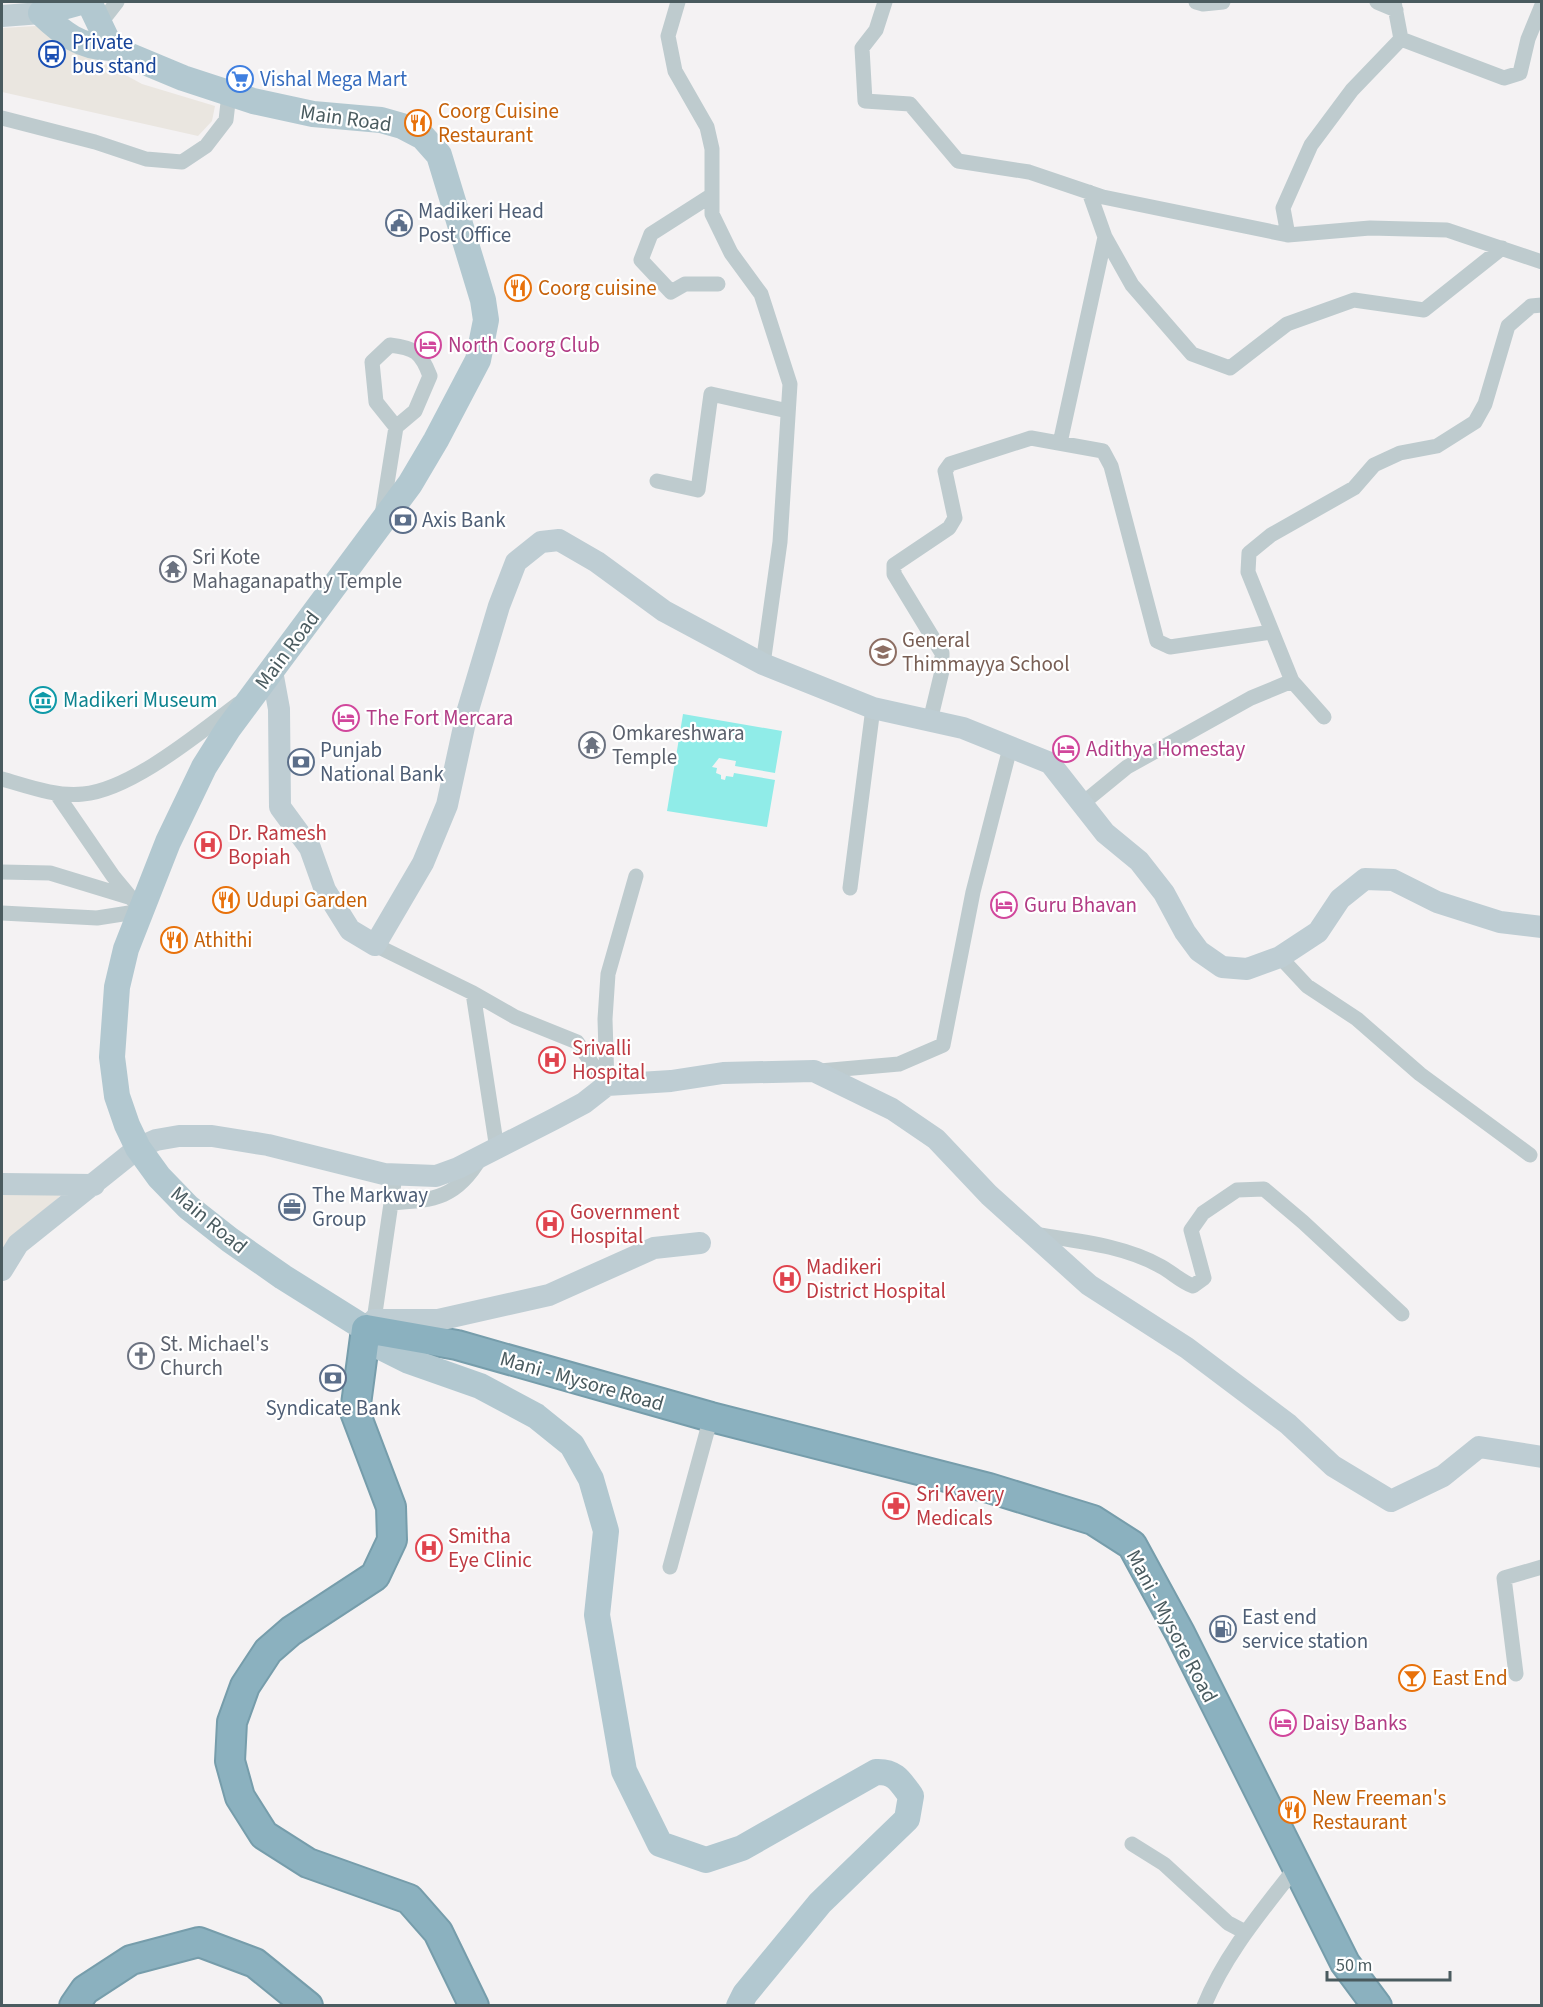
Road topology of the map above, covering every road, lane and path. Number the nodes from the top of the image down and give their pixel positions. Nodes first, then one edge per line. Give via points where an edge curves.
1 (81, 2) edge
2 (89, 2) edge
3 (117, 2) edge
4 (678, 2) edge
5 (885, 2) edge
6 (1196, 2) edge
7 (1223, 2) edge
8 (1377, 2) edge
9 (1542, 5) edge
10 (1395, 6) edge
11 (41, 13) junction
12 (2, 16) edge
13 (99, 25) junction
14 (1401, 39) junction
15 (111, 48) junction
16 (229, 94) junction
17 (2, 118) edge
18 (1089, 192) junction
19 (712, 195) junction
20 (1288, 235) junction
21 (1104, 237) junction
22 (1502, 248) junction
23 (1542, 262) edge
24 (718, 284) dead end
25 (1542, 305) edge
26 (788, 411) junction
27 (396, 427) junction
28 (1060, 443) junction
29 (657, 481) dead end
30 (381, 524) junction
31 (1272, 632) junction
32 (763, 664) junction
33 (265, 680) junction
34 (1292, 681) junction
35 (873, 708) junction
36 (1324, 717) dead end
37 (930, 721) junction
38 (1010, 748) junction
39 (2, 779) edge
40 (56, 793) junction
41 (1083, 803) junction
42 (2, 872) edge
43 (636, 876) dead end
44 (850, 888) dead end
45 (137, 904) junction
46 (2, 913) edge
47 (1542, 927) edge
48 (375, 945) junction
49 (1280, 957) junction
50 (473, 993) junction
51 (814, 1071) junction
52 (607, 1085) junction
53 (138, 1148) junction
54 (490, 1152) junction
55 (1530, 1155) dead end
56 (395, 1176) junction
57 (2, 1184) edge
58 (94, 1185) junction
59 (392, 1203) junction
60 (1033, 1234) junction
61 (700, 1244) dead end
62 (2, 1270) edge
63 (1402, 1314) dead end
64 (370, 1325) junction
65 (711, 1417) junction
66 (1542, 1457) edge
67 (1542, 1566) edge
68 (670, 1567) dead end
69 (1516, 1674) dead end
70 (1132, 1844) dead end
71 (1296, 1867) junction
72 (1245, 1932) junction
73 (74, 2006) edge
74 (308, 2006) edge
75 (474, 2006) edge
76 (739, 2006) edge
77 (1204, 2006) edge
78 (1377, 2006) edge

1 - 11 main road
2 - 13 main road
3 - 13 street
4 - 19 street via 668,36 675,71 707,128 712,149
5 - 18 street via 876,30 862,48 865,101 910,104 958,161 1029,172
6 - 7 street
8 - 10 street
9 - 14 street via 1520,73 1504,78
10 - 14 street
11 - 12 street
11 - 15 main road, Main Road via 71,39 96,48
13 - 15 main road
14 - 20 street via 1352,90 1311,145 1283,208
15 - 16 main road, Main Road
16 - 17 street via 226,120 206,146 182,162 146,159
16 - 30 main road, Main Road via 288,109 402,126 423,137 440,155 483,300 483,339 463,393
18 - 20 street
18 - 21 street
19 - 24 street via 651,234 641,260 671,292 685,284
19 - 26 street via 712,214 731,253 761,294 789,384
20 - 22 street via 1370,228 1447,230
21 - 22 street via 1132,285 1192,354 1230,368 1287,324 1354,300 1424,310
21 - 28 street
22 - 23 street
25 - 31 street via 1531,306 1508,326 1485,404 1475,422 1437,446 1400,453 1374,465 1354,488 1271,535 1249,553 1248,572
26 - 29 street via 711,394 698,490
26 - 32 street via 780,542
27 - 27 street via 376,402 372,362 390,345 412,348 424,360 430,376 415,411
27 - 30 street
28 - 31 street via 1103,452 1111,466 1157,641 1170,647
28 - 37 street via 1031,438 950,464 945,471 955,518 949,528 894,566 894,574 942,653 942,671
30 - 33 main road, Main Road
31 - 34 street
32 - 35 street
32 - 48 street via 664,611 597,562 559,540 541,542 516,562 467,713 447,805 423,863
33 - 40 street via 162,759 123,782 82,794
33 - 45 main road, Main Road via 204,767
33 - 48 street via 279,709 280,807 310,848 325,890 350,930
34 - 36 street
34 - 41 street via 1251,698 1127,767
35 - 37 street
35 - 44 street
37 - 38 street via 963,728
38 - 41 street via 1050,764
38 - 51 street via 973,892 943,1045 899,1064
39 - 40 street
40 - 45 street
41 - 49 street via 1105,833 1139,861 1164,893 1199,951 1230,968 1247,969
42 - 45 street via 50,873
43 - 52 street via 608,974
45 - 46 street via 97,918
45 - 53 main road, Main Road via 117,987 112,1047 117,1096
47 - 49 street via 1500,922 1437,902 1393,880 1365,879 1340,899 1318,932
48 - 50 street
49 - 55 street via 1307,986 1358,1019 1420,1074
50 - 52 street via 515,1017 576,1042
50 - 54 street
51 - 52 street via 723,1073
51 - 60 street via 892,1109 936,1140
52 - 54 street via 584,1103
53 - 56 street via 179,1136 212,1136 268,1145
53 - 58 street
53 - 64 main road, Main Road via 188,1207 283,1277
54 - 56 street via 436,1176
54 - 59 street via 460,1187 441,1197
56 - 59 street
57 - 58 street
58 - 62 street via 18,1244
59 - 64 street
60 - 63 street via 1102,1245 1163,1267 1193,1286 1204,1278 1191,1230 1203,1213 1237,1190 1264,1189
60 - 66 street via 1089,1285 1187,1348 1288,1424 1334,1466 1391,1501 1443,1476 1479,1448
61 - 64 street via 654,1248 549,1295 438,1320
64 - 65 highway, Mani - Mysore Road via 457,1345
64 - 75 highway via 355,1412 391,1507 392,1540 375,1576 291,1631 268,1651 245,1686 232,1722 230,1761 240,1797 264,1835 308,1863 409,1899 438,1932
64 - 76 main road, Main Road via 381,1347 480,1386 536,1416 573,1445 591,1479 606,1531 597,1616 624,1771 660,1844 706,1860 742,1848 876,1772 889,1771 910,1796 907,1819 820,1903
65 - 68 street
65 - 71 highway, Mani - Mysore Road via 989,1488 1094,1520 1132,1545
67 - 69 street via 1504,1578
70 - 72 street via 1164,1864 1228,1923
71 - 72 street
71 - 78 highway, Mani - Mysore Road via 1345,1963
72 - 77 street
73 - 74 highway via 85,1990 131,1960 199,1942 255,1963

